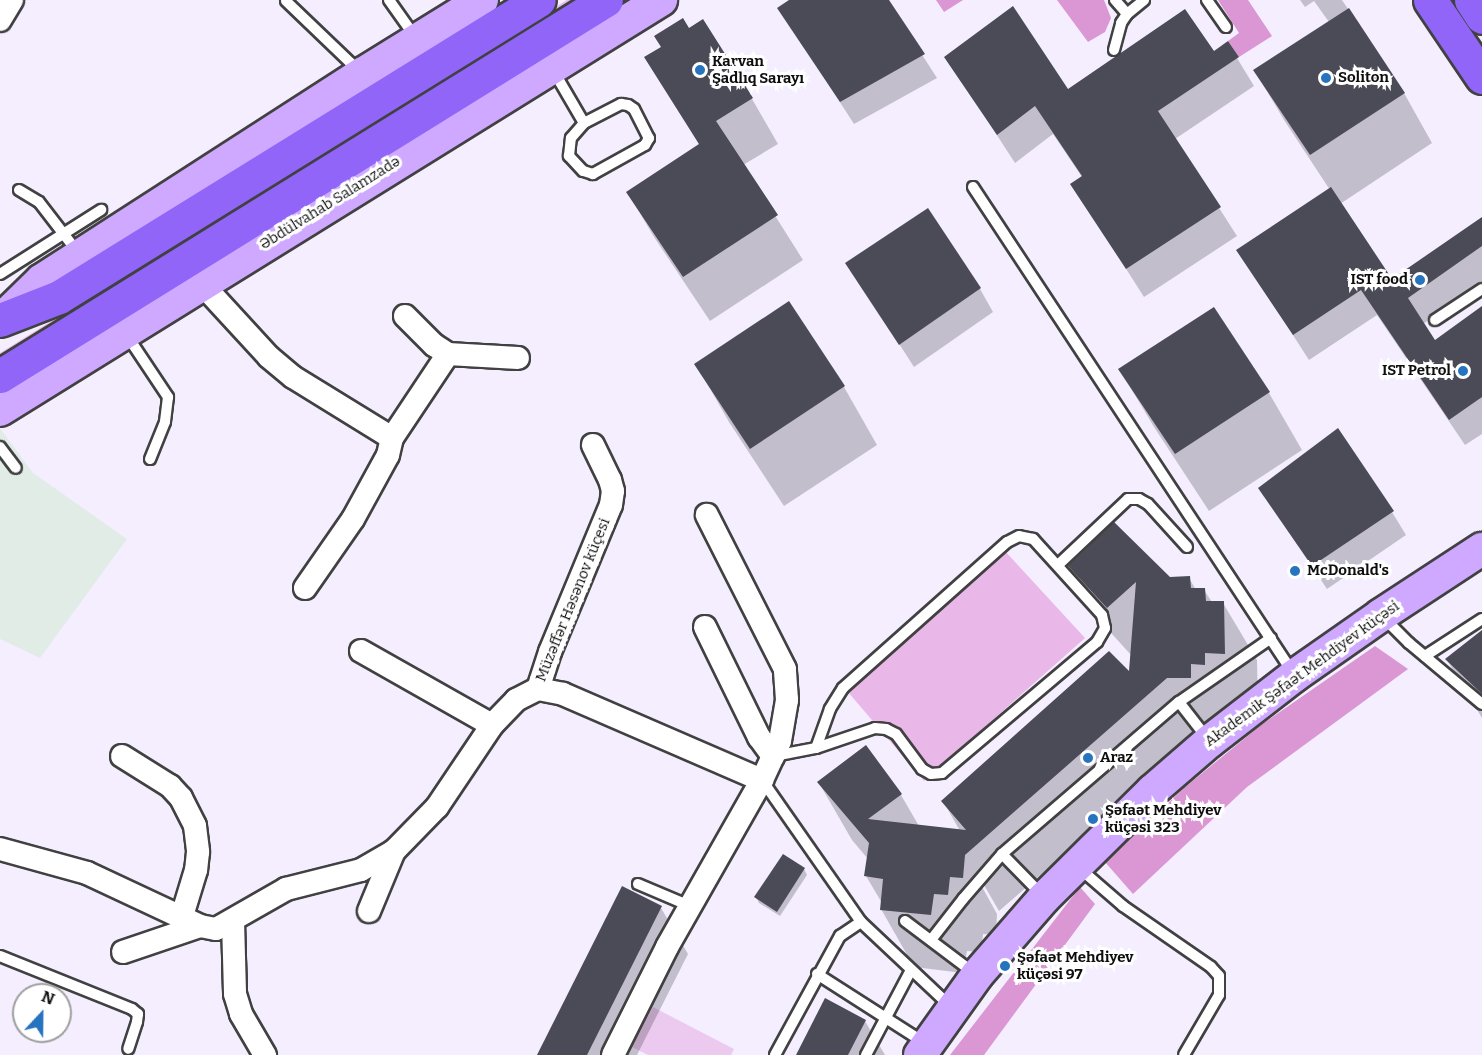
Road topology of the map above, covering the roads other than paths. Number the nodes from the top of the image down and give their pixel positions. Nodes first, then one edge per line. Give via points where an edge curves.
1 (12, 0) edge
2 (389, 0) edge
3 (482, 0) edge
4 (539, 0) edge
5 (606, 0) edge
6 (661, 0) edge
7 (1115, 0) edge
8 (1144, 0) edge
9 (1207, 0) edge
10 (1430, 0) edge
11 (1442, 0) edge
12 (1471, 0) edge
13 (286, 1) edge
14 (1127, 14) junction
15 (1482, 17) edge
16 (0, 20) edge
17 (1226, 27) dead end
18 (418, 41) junction
19 (1114, 50) dead end
20 (1482, 60) edge
21 (551, 67) junction
22 (362, 74) junction
23 (1482, 77) edge
24 (584, 123) junction
25 (973, 186) dead end
26 (19, 190) dead end
27 (101, 210) dead end
28 (73, 245) junction
29 (0, 274) edge
30 (201, 283) junction
31 (1482, 289) edge
32 (405, 316) dead end
33 (2, 319) edge
34 (1435, 320) dead end
35 (124, 331) junction
36 (448, 354) junction
37 (518, 358) dead end
38 (0, 376) edge
39 (0, 410) edge
40 (392, 438) junction
41 (593, 445) dead end
42 (0, 447) edge
43 (150, 459) dead end
44 (16, 468) dead end
45 (707, 515) dead end
46 (1186, 547) dead end
47 (1482, 549) edge
48 (1058, 565) junction
49 (305, 588) dead end
50 (1381, 615) junction
51 (1482, 619) edge
52 (705, 627) dead end
53 (1271, 638) junction
54 (361, 651) dead end
55 (1425, 656) junction
56 (1294, 676) junction
57 (538, 689) junction
58 (1179, 702) junction
59 (1482, 704) edge
60 (492, 725) junction
61 (1209, 741) junction
62 (816, 748) junction
63 (122, 756) dead end
64 (773, 756) junction
65 (762, 780) junction
66 (0, 849) edge
67 (394, 851) junction
68 (1002, 854) junction
69 (1075, 865) junction
70 (638, 884) dead end
71 (1044, 898) junction
72 (690, 906) junction
73 (369, 911) dead end
74 (191, 921) junction
75 (232, 921) junction
76 (904, 921) dead end
77 (861, 922) junction
78 (931, 940) junction
79 (123, 952) dead end
80 (0, 956) edge
81 (911, 970) junction
82 (817, 974) junction
83 (977, 975) junction
84 (953, 1008) junction
85 (886, 1018) junction
86 (128, 1049) dead end
87 (924, 1050) edge
88 (265, 1055) edge
89 (613, 1055) edge
90 (775, 1055) edge
91 (866, 1055) edge
92 (1184, 1055) edge

1 - 16 street
2 - 18 lane
3 - 18 main road
4 - 33 main road via 59,297
5 - 38 main road, Əbdülvahab Salamzadə
6 - 21 main road, Əbdülvahab Salamzadə
7 - 14 lane
8 - 14 lane
9 - 17 lane
10 - 23 main road
11 - 20 main road
12 - 15 main road
13 - 22 lane
14 - 19 lane
18 - 22 main road
21 - 24 lane
21 - 30 main road, Əbdülvahab Salamzadə
22 - 28 main road
24 - 24 lane via 621,104 628,105 649,138 645,145 593,174 583,171 569,156 571,138
25 - 53 lane
26 - 28 lane via 39,202
27 - 28 lane
28 - 29 lane
28 - 33 main road
30 - 35 main road, Əbdülvahab Salamzadə
30 - 40 street via 292,377
31 - 34 lane
32 - 36 street
35 - 39 main road, Əbdülvahab Salamzadə
35 - 43 lane via 168,397 165,422
36 - 37 street
36 - 40 street
40 - 49 street via 388,455 352,519
41 - 57 street, Müzəffər Həsənov küçesi via 610,480 611,505
42 - 44 lane
45 - 64 street via 785,669 787,700 780,741
46 - 48 lane via 1148,504 1128,499
47 - 50 main road, Akademik Şəfaət Mehdiyev küçəsi
48 - 62 lane via 1033,539 1019,536 1007,542 843,688 830,709
48 - 62 lane via 1102,615 1105,628 1097,642 942,773 922,769 896,734 886,729 875,728
50 - 55 lane
50 - 56 main road, Akademik Şəfaət Mehdiyev küçəsi
51 - 55 lane
52 - 64 street via 759,737
53 - 56 lane
53 - 58 lane
54 - 60 street
55 - 59 lane
56 - 61 main road, Akademik Şəfaət Mehdiyev küçəsi
57 - 60 street, Müzəffər Həsənov küçesi via 516,700
57 - 65 street via 562,694
58 - 61 lane
58 - 68 lane
60 - 67 street, Müzəffər Həsənov küçesi via 437,807
61 - 69 main road, Akademik Şəfaət Mehdiyev küçəsi
62 - 64 lane
63 - 74 street via 170,786 195,826 198,852
64 - 65 street
65 - 72 street
65 - 77 lane
66 - 74 street via 87,873
67 - 73 street
67 - 75 street, Müzəffər Həsənov küçesi via 361,870 285,889
68 - 71 lane
68 - 78 lane
69 - 71 main road, Akademik Şəfaət Mehdiyev küçəsi
69 - 92 lane via 1123,906 1219,976 1219,995
70 - 72 lane
71 - 83 main road, Akademik Şəfaət Mehdiyev küçəsi
72 - 89 street
74 - 75 street, Müzəffər Həsənov küçesi via 216,928
74 - 79 street, Müzəffər Həsənov küçesi
75 - 88 street via 235,994 241,1014
76 - 78 lane
77 - 81 lane
77 - 82 lane via 840,936
78 - 83 lane
80 - 86 lane via 132,1009 138,1014
81 - 84 lane
81 - 85 lane
82 - 85 lane
82 - 90 lane
83 - 84 main road, Akademik Şəfaət Mehdiyev küçəsi
84 - 87 main road, Akademik Şəfaət Mehdiyev küçəsi
85 - 87 lane
85 - 91 lane

